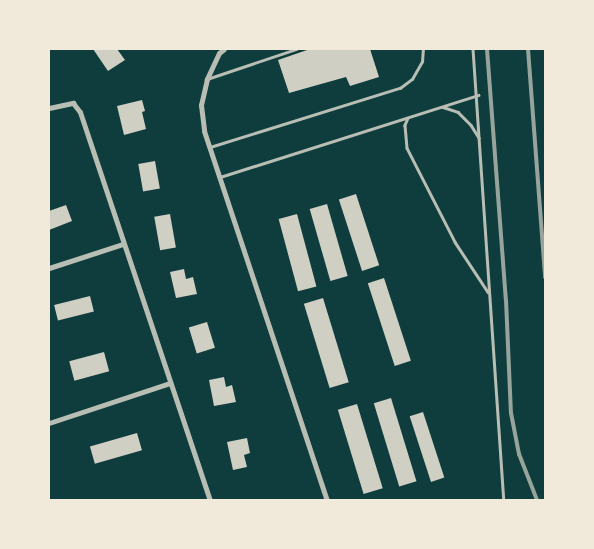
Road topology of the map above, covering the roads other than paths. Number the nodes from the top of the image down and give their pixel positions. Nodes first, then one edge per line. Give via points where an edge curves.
1 (224, 49) edge
2 (296, 49) edge
3 (423, 49) edge
4 (473, 49) edge
5 (206, 80) junction
6 (478, 95) junction
7 (442, 106) junction
8 (49, 108) edge
9 (408, 117) junction
10 (480, 140) junction
11 (209, 148) junction
12 (218, 178) junction
13 (123, 244) junction
14 (49, 268) edge
15 (489, 294) junction
16 (170, 383) junction
17 (49, 423) edge
18 (210, 500) edge
19 (326, 500) edge
20 (504, 500) edge

1 - 5 street via 219,52
2 - 5 lane
3 - 11 lane via 422,62 412,79 400,88
4 - 6 lane
5 - 11 street via 202,104
6 - 7 lane
6 - 10 lane
7 - 9 lane
7 - 10 lane via 458,112 471,124
8 - 13 street via 73,103 80,112
9 - 12 lane
9 - 15 lane via 405,125 407,148 455,242
10 - 15 lane
11 - 12 street
12 - 19 street
13 - 14 street
13 - 16 street
15 - 20 lane
16 - 17 street
16 - 18 street

